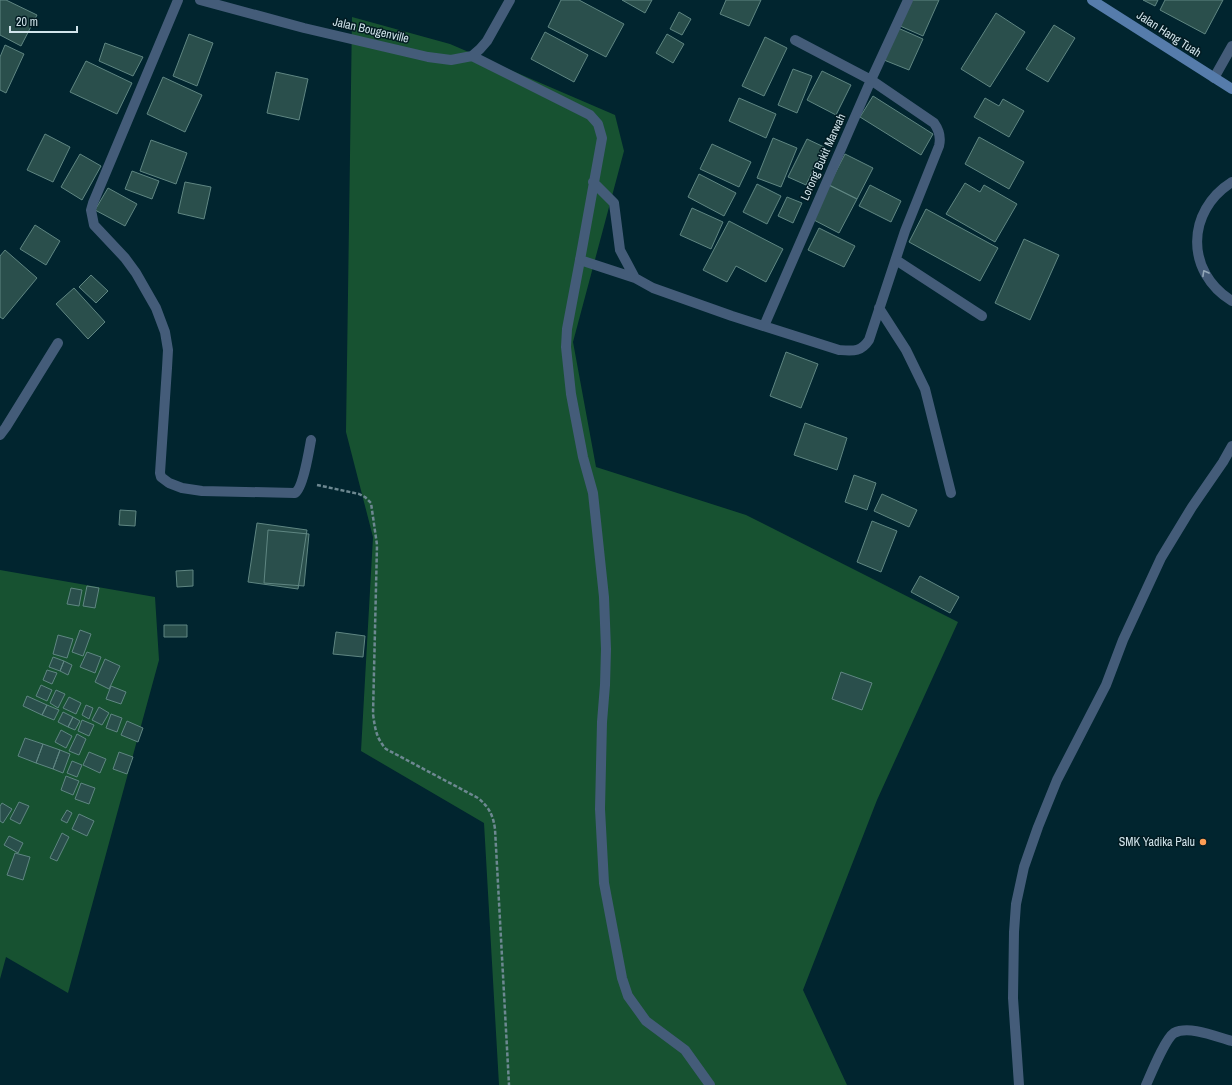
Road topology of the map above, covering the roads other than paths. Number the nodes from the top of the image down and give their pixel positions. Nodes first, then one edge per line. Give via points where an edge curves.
1 (178, 0) edge
2 (200, 0) edge
3 (510, 0) edge
4 (908, 0) edge
5 (1092, 0) edge
6 (218, 2) edge
7 (795, 40) dead end
8 (1232, 46) edge
9 (472, 56) junction
10 (1214, 78) junction
11 (871, 80) junction
12 (1232, 90) edge
13 (594, 182) junction
14 (1232, 182) edge
15 (580, 260) junction
16 (896, 260) junction
17 (635, 278) junction
18 (1232, 301) edge
19 (879, 308) junction
20 (982, 316) dead end
21 (764, 326) junction
22 (58, 342) dead end
23 (0, 435) edge
24 (311, 440) dead end
25 (1232, 446) edge
26 (951, 493) dead end
27 (1232, 1041) edge
28 (710, 1085) edge
29 (1019, 1085) edge
30 (1146, 1085) edge

1 - 24 street via 91,210 94,225 126,258 136,274 156,308 165,332 168,368 161,477 175,486 202,491 295,493 301,483
2 - 6 street, Jalan Bougenville
3 - 9 street via 487,41
4 - 11 street, Lorong Bukit Marwah
5 - 10 street, Jalan Hang Tuah
6 - 9 street, Jalan Bougenville via 304,28 428,57 451,60
7 - 11 street
8 - 10 street
9 - 13 street via 594,119 602,138
10 - 12 street, Jalan Hang Tuah
11 - 16 street via 934,123 940,136 940,146 905,231
11 - 21 street, Lorong Bukit Marwah
13 - 15 street
13 - 17 street via 614,203 620,250
18 -> 14 street via 1211,284 1203,271 1197,242 1198,226 1203,212 1211,200
15 - 17 street
15 - 28 street via 566,347 570,394 593,493 604,597 606,649 600,809 604,883 622,978 628,996 646,1021 684,1050
16 - 19 street
16 - 20 street
17 - 21 street via 653,288
19 - 21 street via 869,340 858,350 839,350
19 - 26 street via 906,350 925,390
22 - 23 street
25 - 29 street via 1161,558 1123,640 1106,685 1057,780 1024,867 1016,904 1014,939 1013,998
27 - 30 street via 1198,1031 1184,1030 1174,1033 1167,1041

